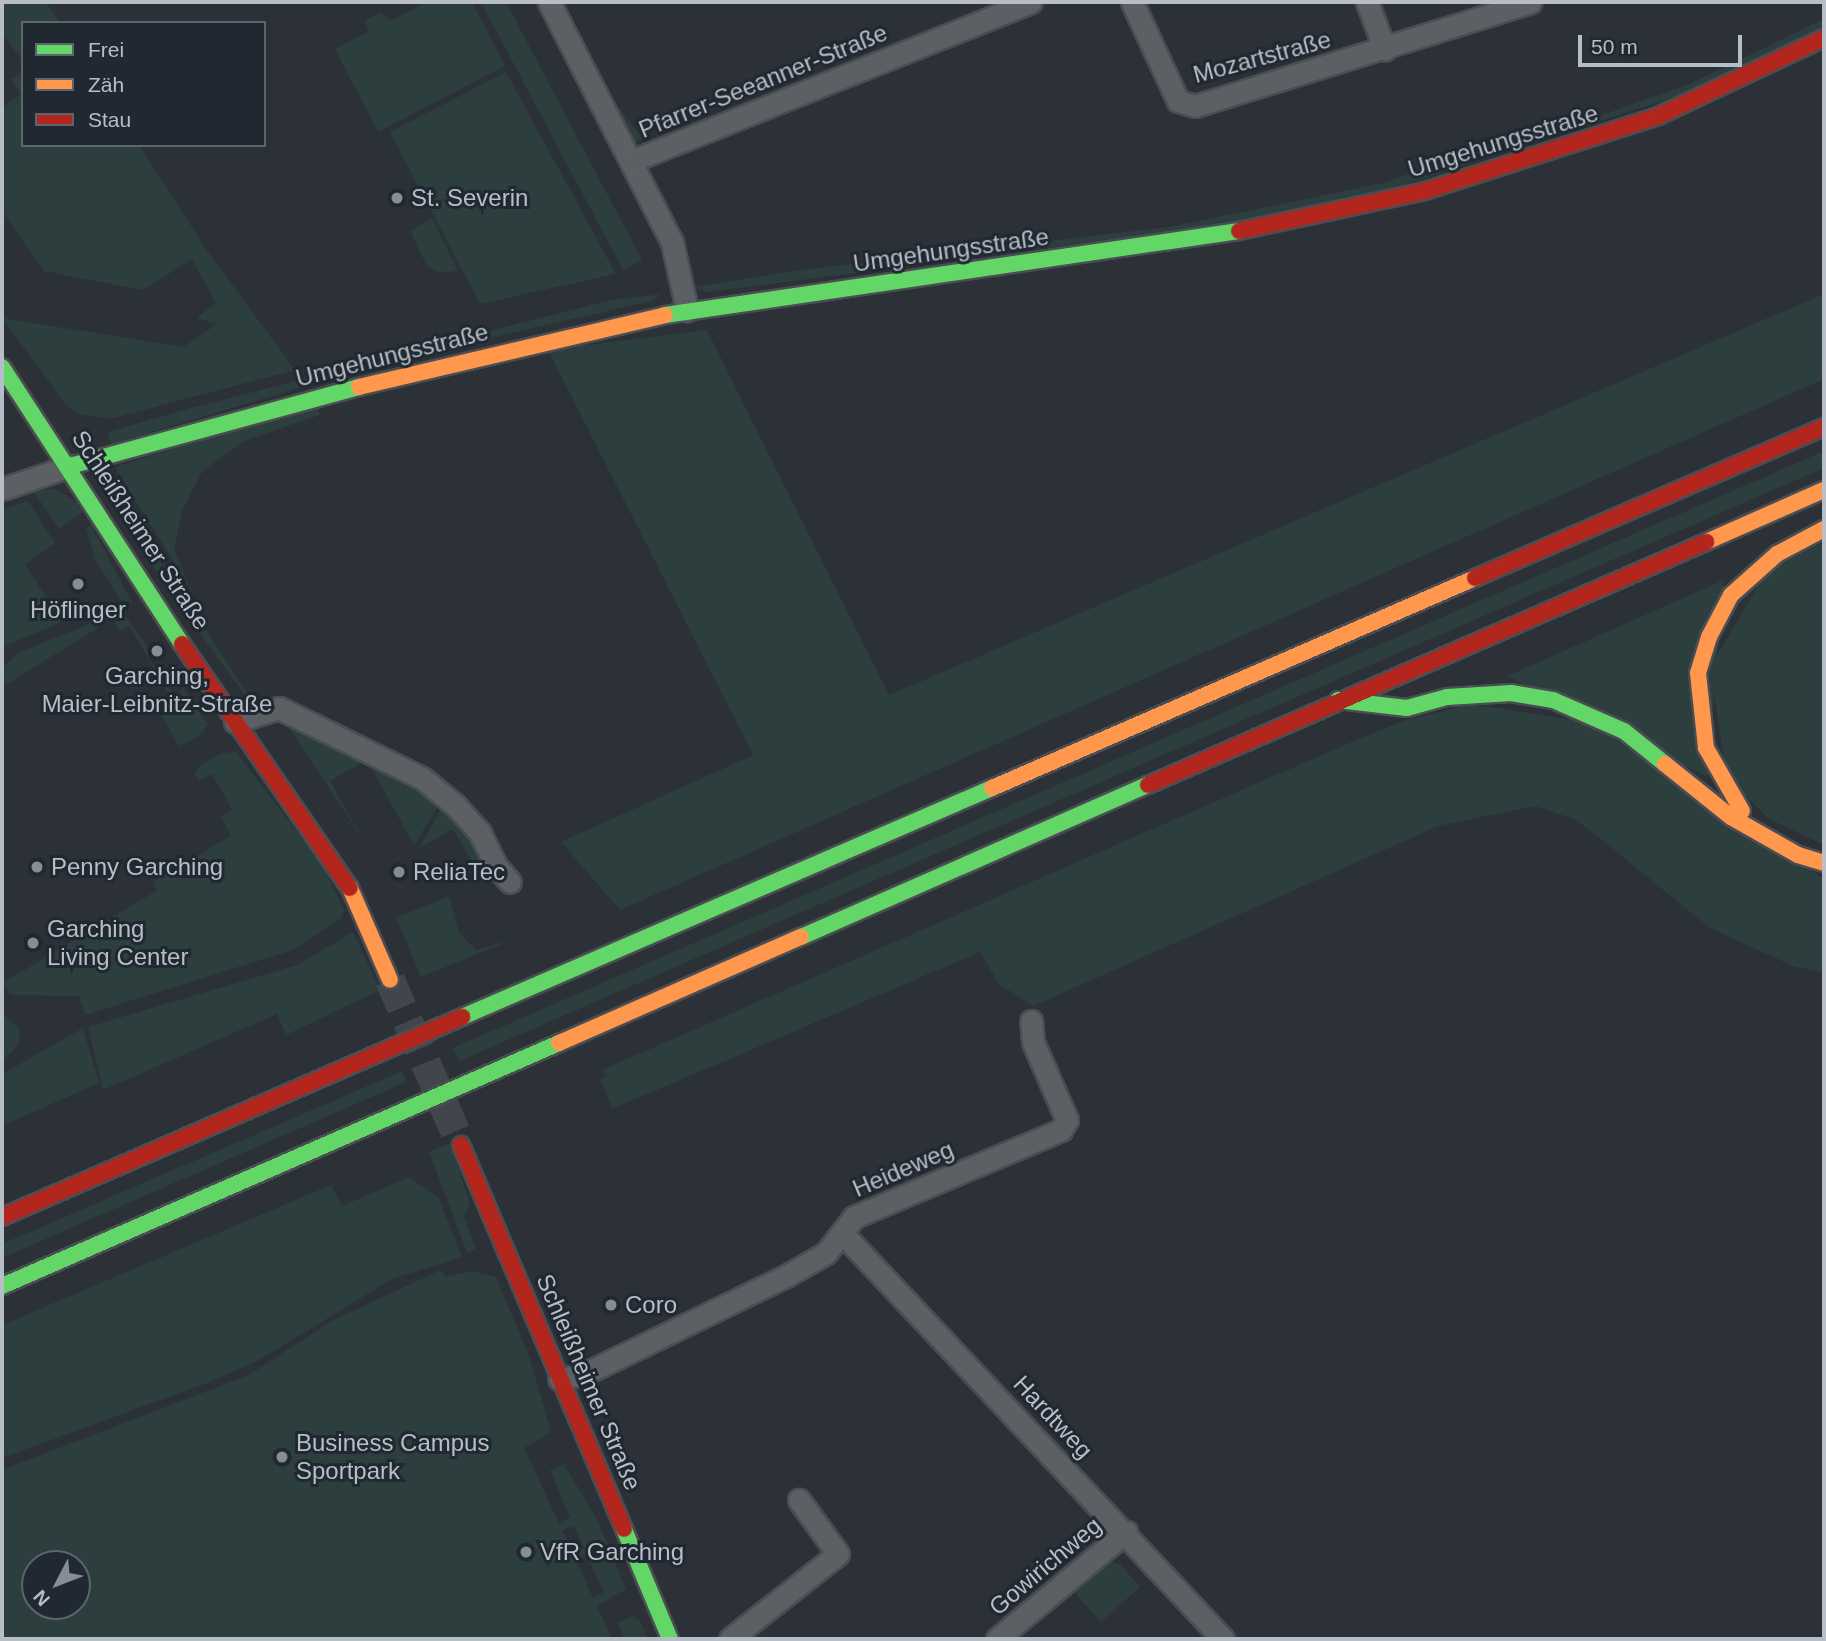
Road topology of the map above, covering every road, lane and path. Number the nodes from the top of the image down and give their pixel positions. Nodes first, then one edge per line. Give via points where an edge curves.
1 (549, 2) edge
2 (1030, 2) edge
3 (1132, 2) edge
4 (1367, 2) edge
5 (1531, 2) edge
6 (1824, 38) edge
7 (1385, 50) junction
8 (631, 161) junction
9 (687, 310) junction
10 (2, 367) edge
11 (1824, 427) edge
12 (70, 466) junction
13 (2, 489) edge
14 (1824, 490) edge
15 (1824, 529) edge
16 (1335, 700) junction
17 (235, 722) junction
18 (1760, 835) junction
19 (1824, 863) edge
20 (510, 883) dead end
21 (390, 980) tunnel mouth
22 (1031, 1021) dead end
23 (461, 1144) tunnel mouth
24 (2, 1217) edge
25 (842, 1233) junction
26 (2, 1286) edge
27 (559, 1379) junction
28 (799, 1500) dead end
29 (1126, 1532) junction
30 (670, 1639) edge
31 (730, 1639) edge
32 (997, 1639) edge
33 (1223, 1639) edge

1 - 8 street
2 - 8 street, Pfarrer-Seeanner-Straße
3 - 7 street, Mozartstraße via 1178,101 1195,106
4 - 7 street
5 - 7 street, Mozartstraße
6 - 9 main road, Umgehungsstraße via 1658,116 1425,191 1271,226
8 - 9 street via 672,242
9 - 12 main road, Umgehungsstraße via 432,368
10 - 12 main road, Schleißheimer Straße
11 - 24 main road
12 - 13 street
12 - 17 main road, Schleißheimer Straße
14 - 16 main road
15 - 18 main road via 1777,554 1731,595 1709,637 1698,673 1706,748 1722,783
16 - 18 main road via 1407,708 1447,697 1511,693 1553,700 1624,731
16 - 26 main road via 788,945
17 - 20 street via 279,708 422,778 480,833
17 - 21 main road, Schleißheimer Straße via 348,884
18 - 19 main road
22 - 25 street, Heideweg via 1033,1042 1067,1120 1061,1130 854,1217
23 - 27 main road, Schleißheimer Straße
25 - 27 street, Heideweg via 826,1253 786,1276 582,1375
25 - 29 street, Hardtweg
27 - 30 main road, Schleißheimer Straße
28 - 31 street via 838,1554
29 - 32 street, Gowirichweg
29 - 33 street, Hardtweg

